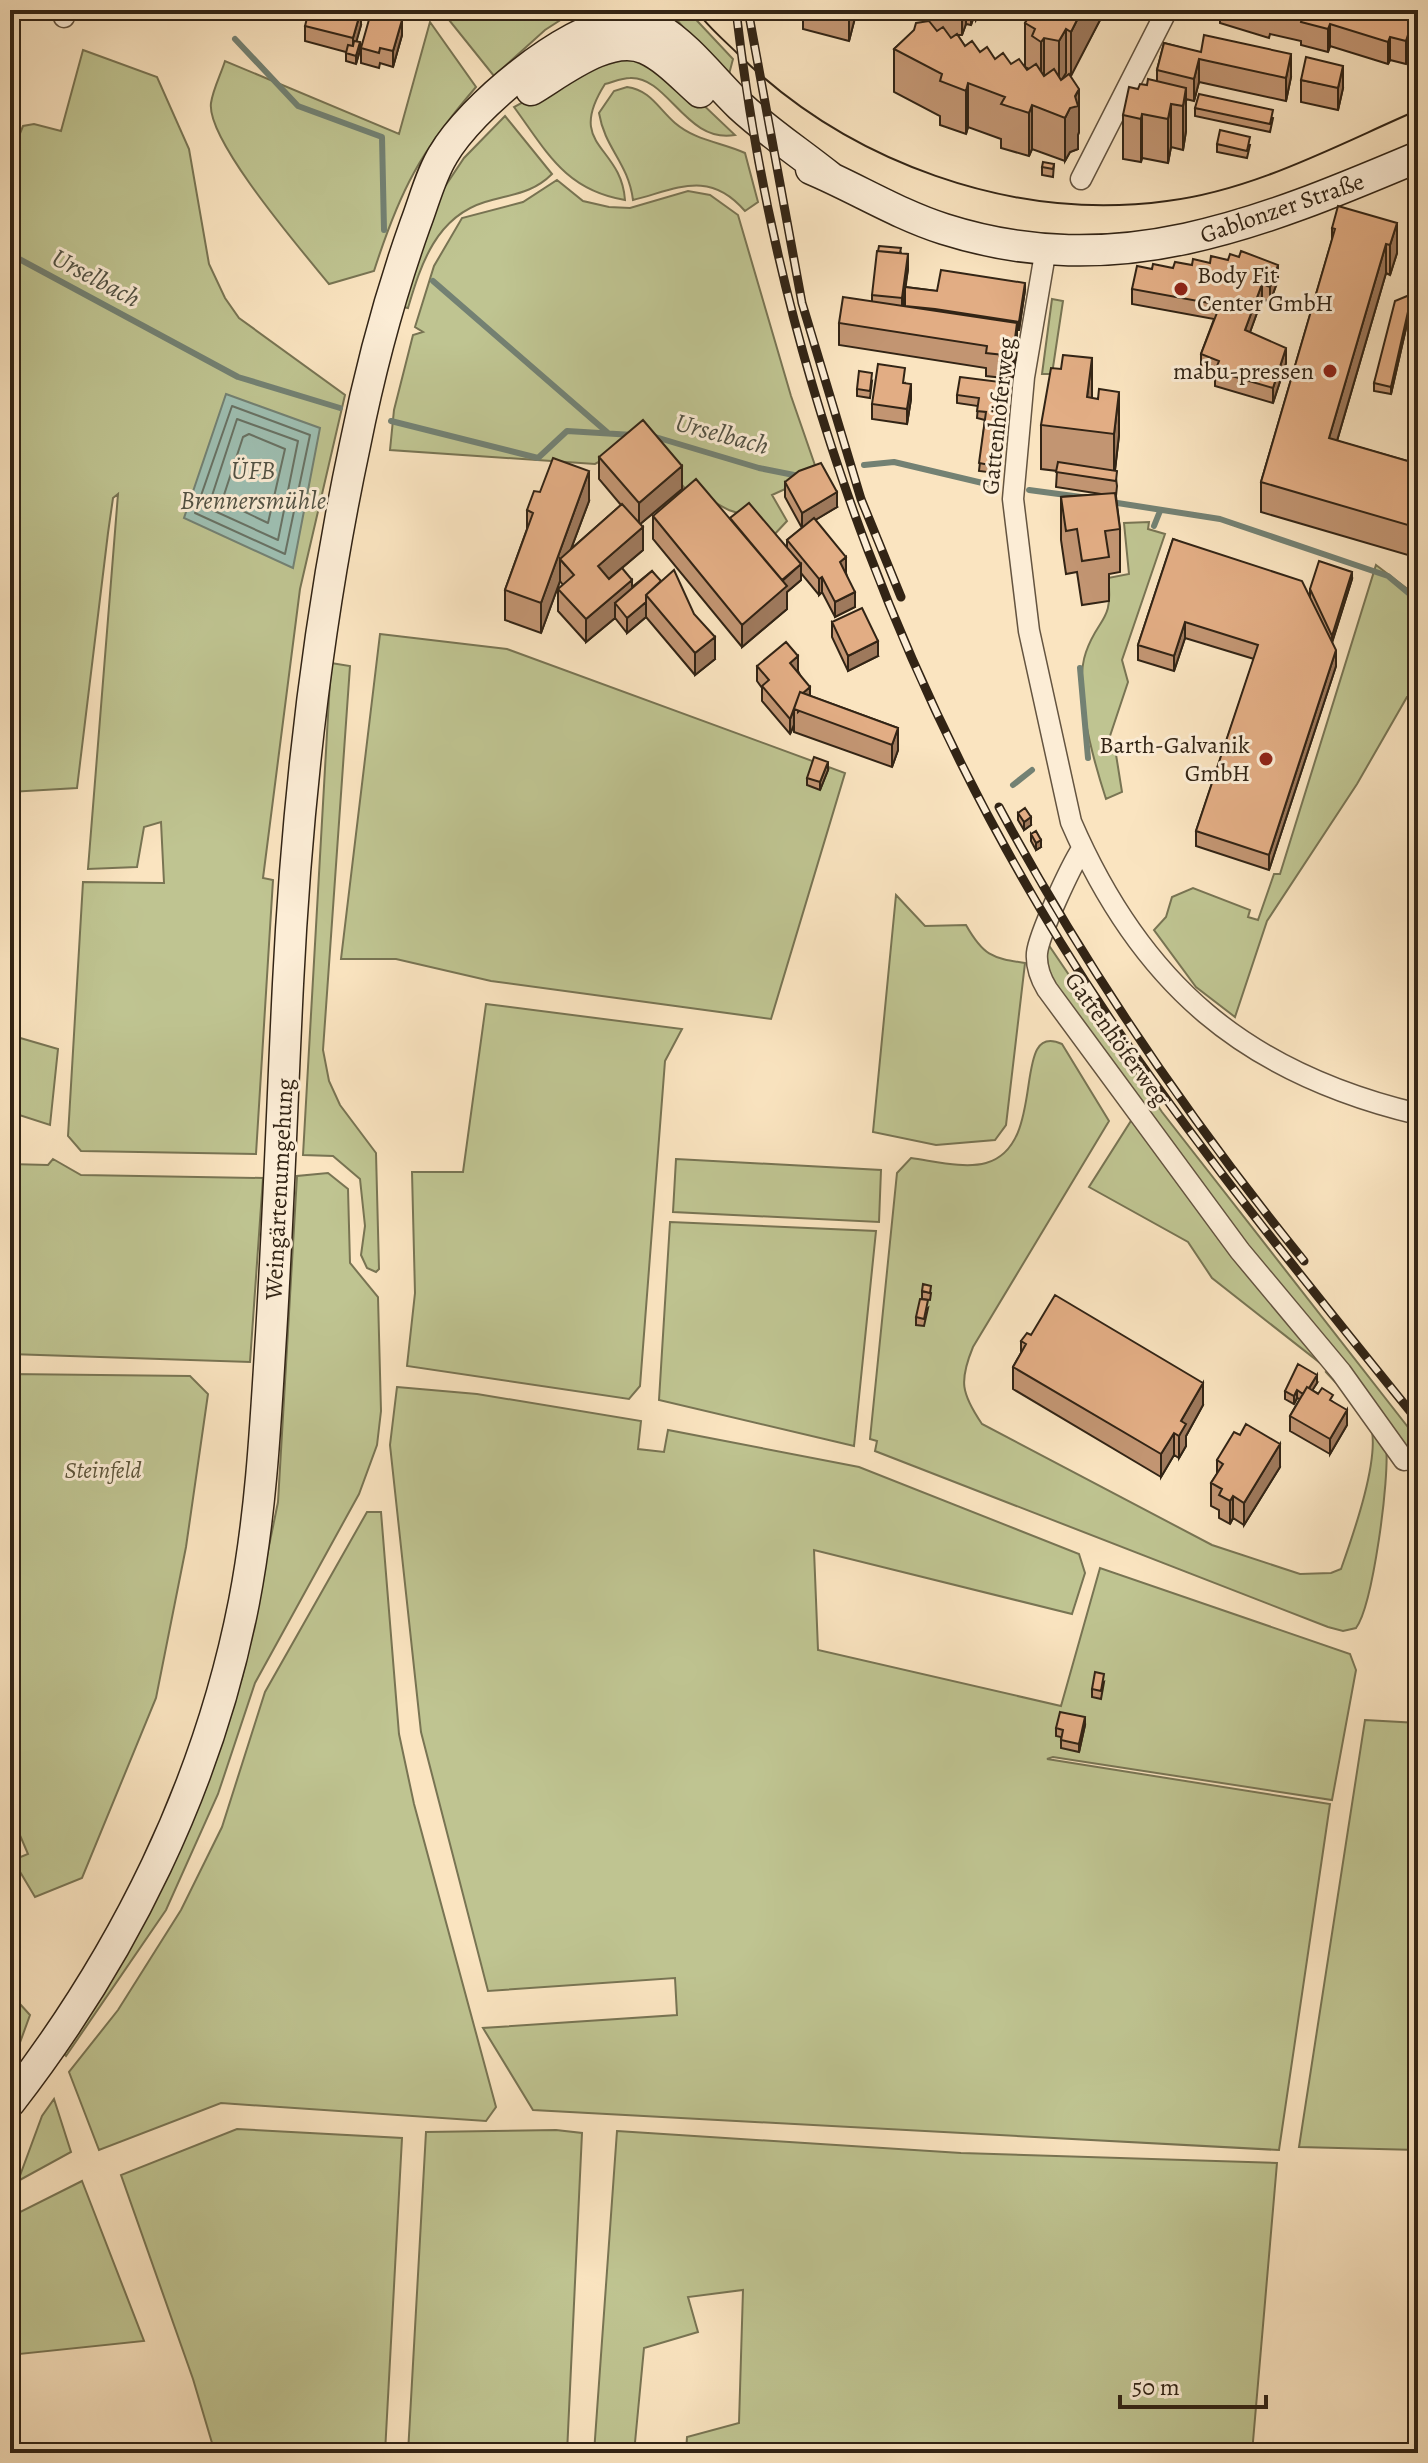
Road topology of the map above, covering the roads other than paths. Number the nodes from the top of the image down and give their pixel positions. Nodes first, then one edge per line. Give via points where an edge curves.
1 (1167, 10) edge
2 (1418, 157) edge
3 (1081, 179) dead end
4 (1046, 248) junction
5 (1082, 849) junction
6 (1418, 1114) edge
7 (1404, 1460) dead end
8 (10, 2102) edge

1 - 3 street
2 - 4 main road, Gablonzer Straße via 1325,197 1201,238 1118,248
4 - 5 street, Gattenhöferweg via 1024,377 1013,499 1029,631 1071,822
4 - 8 main road, Weingärtenumgehung via 946,229 830,177 745,111 658,28 641,21 619,21 583,34 509,82 477,109 438,161 387,304 368,382 329,566 306,729 262,1475 245,1597 219,1702 178,1819 132,1917 52,2046
5 - 6 street via 1148,956 1219,1026 1270,1060 1328,1087
5 - 7 street, Gattenhöferweg via 1037,952 1040,976 1240,1251 1341,1372

